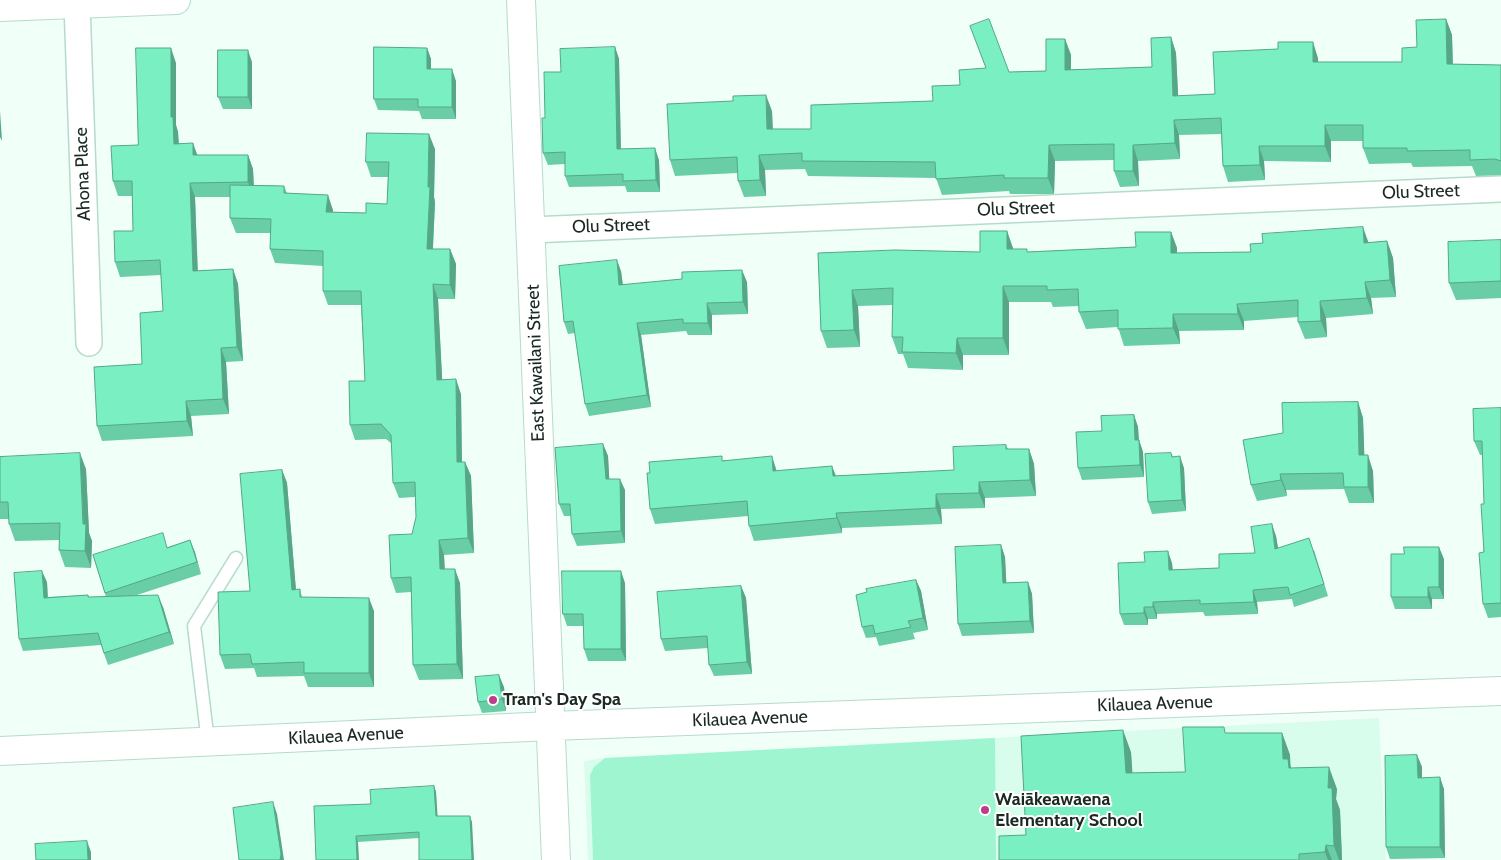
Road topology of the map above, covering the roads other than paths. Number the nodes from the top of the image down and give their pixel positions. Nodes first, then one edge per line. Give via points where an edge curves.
1 (176, 0) edge
2 (521, 0) edge
3 (77, 4) junction
4 (0, 7) edge
5 (1501, 189) edge
6 (531, 230) junction
7 (89, 343) dead end
8 (236, 558) dead end
9 (1501, 691) edge
10 (551, 726) junction
11 (208, 742) junction
12 (0, 751) edge
13 (556, 860) edge

1 - 3 main road
2 - 6 main road, East Kawailani Street
3 - 4 main road
3 - 7 street, Ahona Place
5 - 6 street, Olu Street
6 - 10 main road, East Kawailani Street
8 - 11 lane via 194,626
9 - 10 main road, Kilauea Avenue
10 - 11 main road, Kilauea Avenue
10 - 13 main road, East Kawailani Street
11 - 12 main road, Kilauea Avenue

